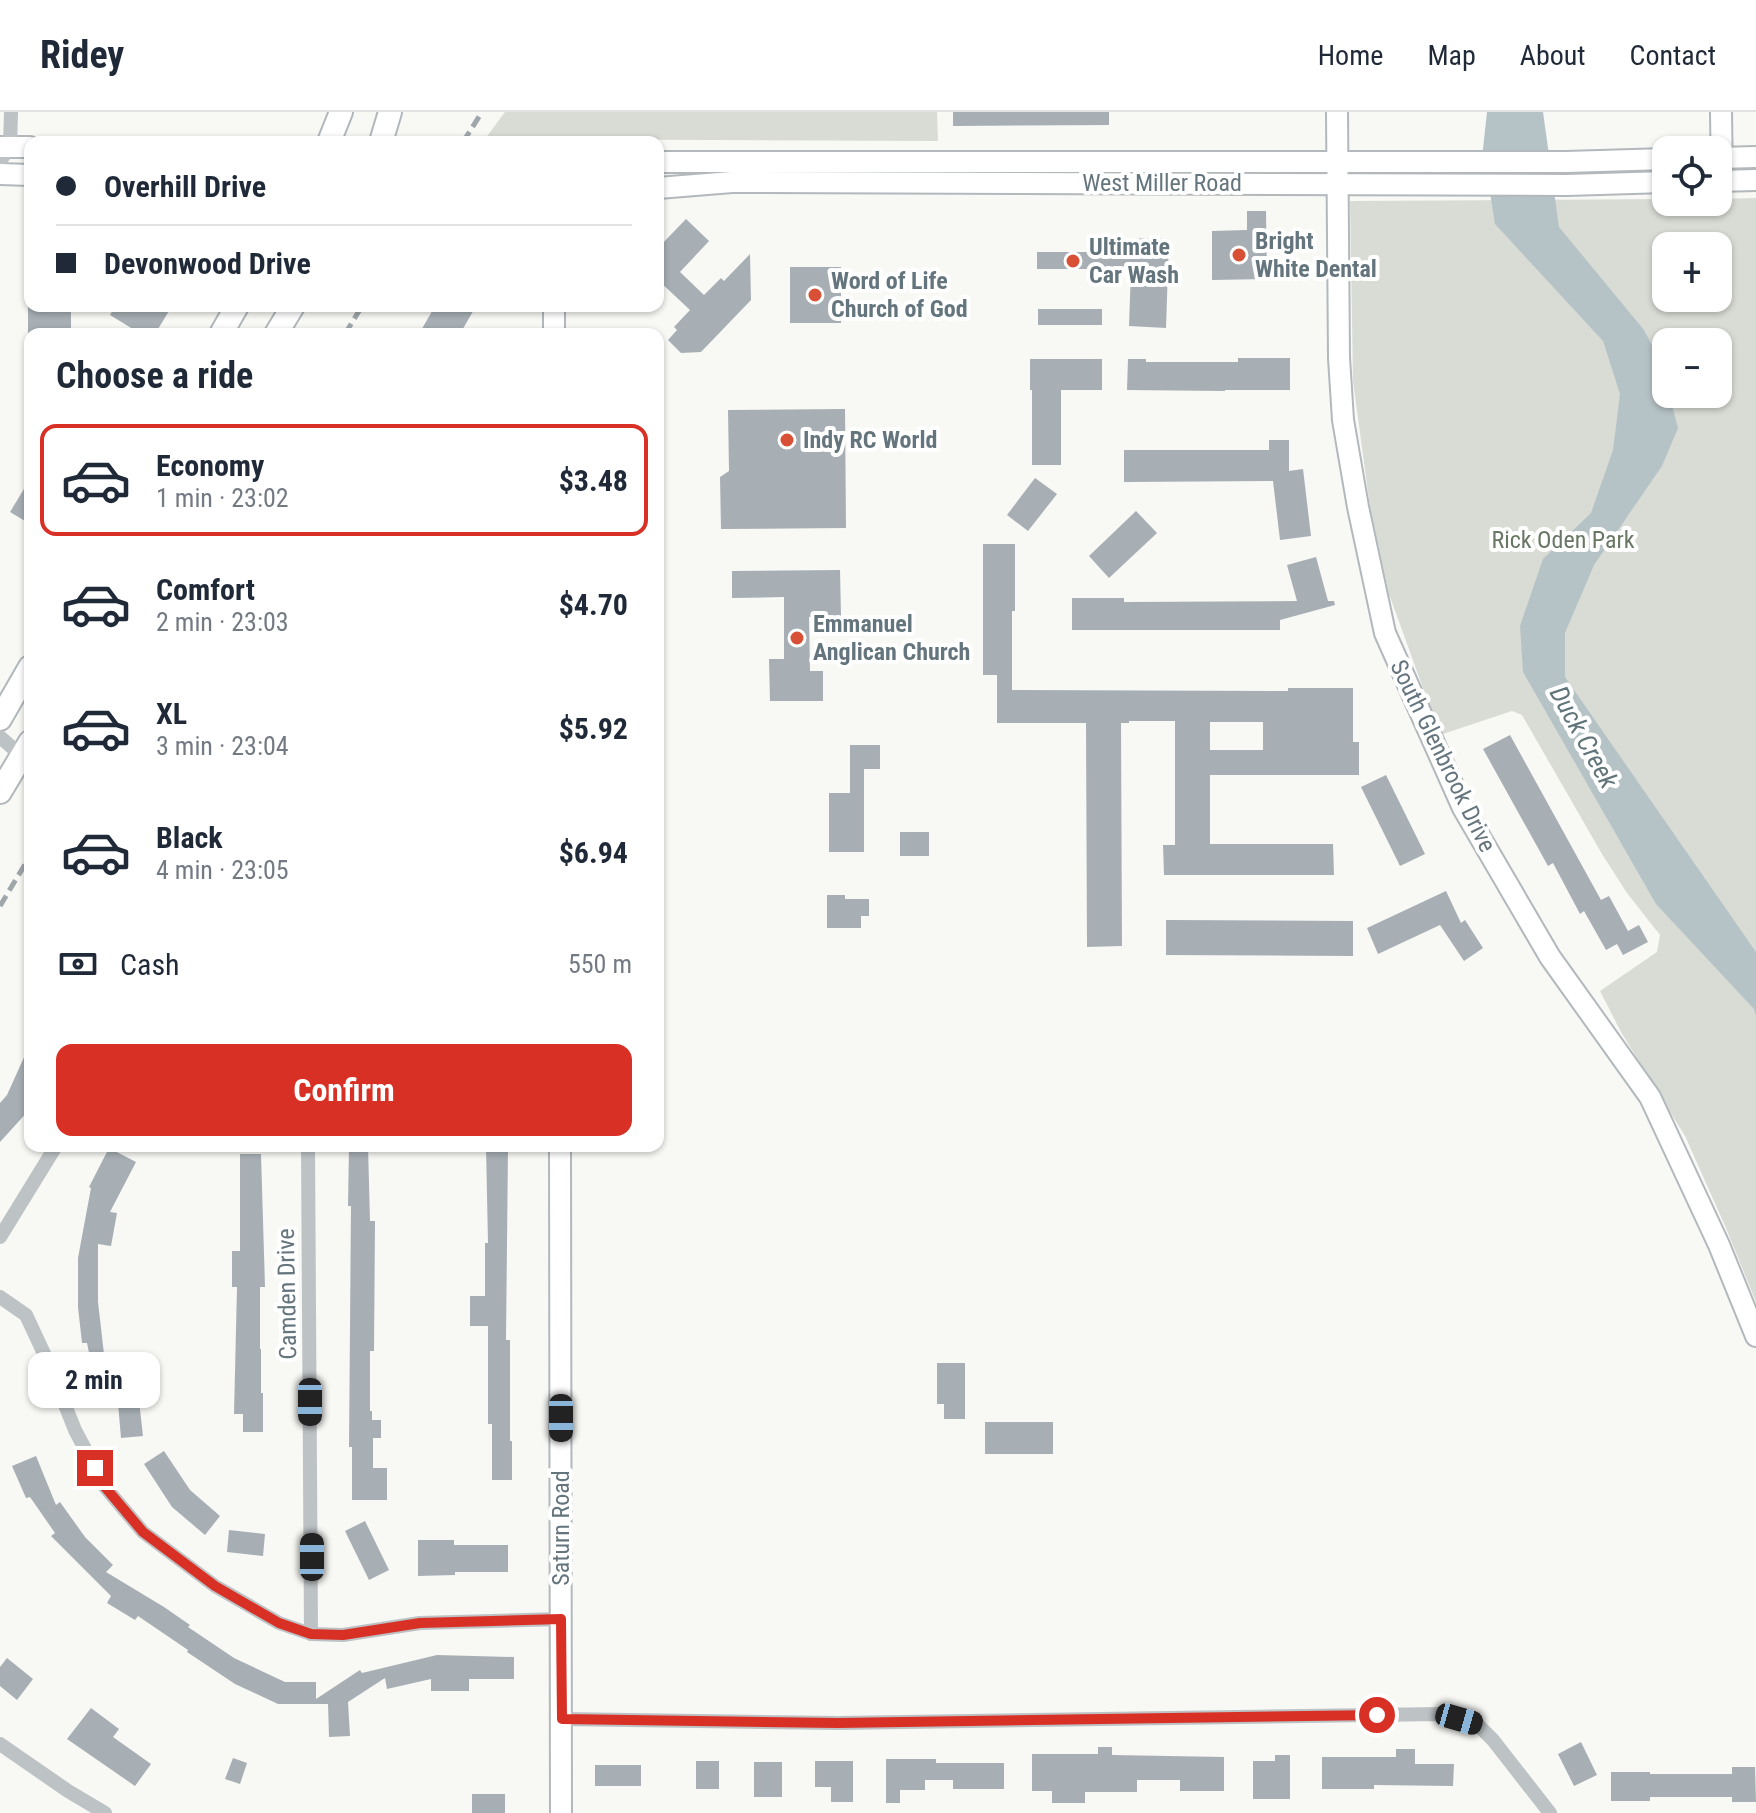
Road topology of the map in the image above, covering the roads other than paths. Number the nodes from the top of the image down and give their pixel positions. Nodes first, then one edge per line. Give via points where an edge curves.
1 (11, 112) edge
2 (341, 112) edge
3 (390, 112) edge
4 (1337, 112) edge
5 (1721, 112) edge
6 (331, 136) edge
7 (383, 136) edge
8 (1720, 136) edge
9 (10, 150) edge
10 (1756, 157) edge
11 (1732, 158) edge
12 (1652, 159) edge
13 (1337, 161) junction
14 (664, 162) edge
15 (0, 174) edge
16 (24, 175) edge
17 (1756, 180) edge
18 (1732, 181) edge
19 (1652, 182) edge
20 (1337, 184) junction
21 (664, 188) edge
22 (24, 677) edge
23 (0, 719) edge
24 (0, 737) edge
25 (24, 748) edge
26 (24, 752) edge
27 (0, 792) edge
28 (52, 1152) edge
29 (308, 1152) edge
30 (560, 1152) edge
31 (0, 1237) edge
32 (0, 1297) edge
33 (1756, 1336) edge
34 (561, 1619) junction
35 (311, 1634) junction
36 (562, 1719) junction
37 (0, 1744) edge
38 (105, 1813) edge
39 (561, 1813) edge
40 (1550, 1813) edge

1 - 9 street
2 - 6 main road
3 - 7 main road
4 - 13 main road, South Glenbrook Drive
5 - 8 main road
10 - 11 main road
12 - 13 main road, West Miller Road
13 - 14 main road, West Miller Road
13 - 20 main road, South Glenbrook Drive
15 - 16 main road
17 - 18 main road
19 - 20 main road, West Miller Road
20 - 21 main road, West Miller Road via 732,182
20 - 33 main road, South Glenbrook Drive via 1343,420 1385,633 1463,808 1550,957 1650,1097
22 - 23 main road
24 - 25 street
26 - 27 main road
28 - 31 street
29 - 35 street, Camden Drive
30 - 34 main road, Saturn Road
32 - 35 street via 26,1315 105,1487 143,1532 215,1586 279,1623
34 - 35 street via 420,1623 343,1635
34 - 36 main road, Saturn Road
36 - 39 main road, Saturn Road
36 - 40 street via 838,1723 1440,1714 1478,1725
37 - 38 street

